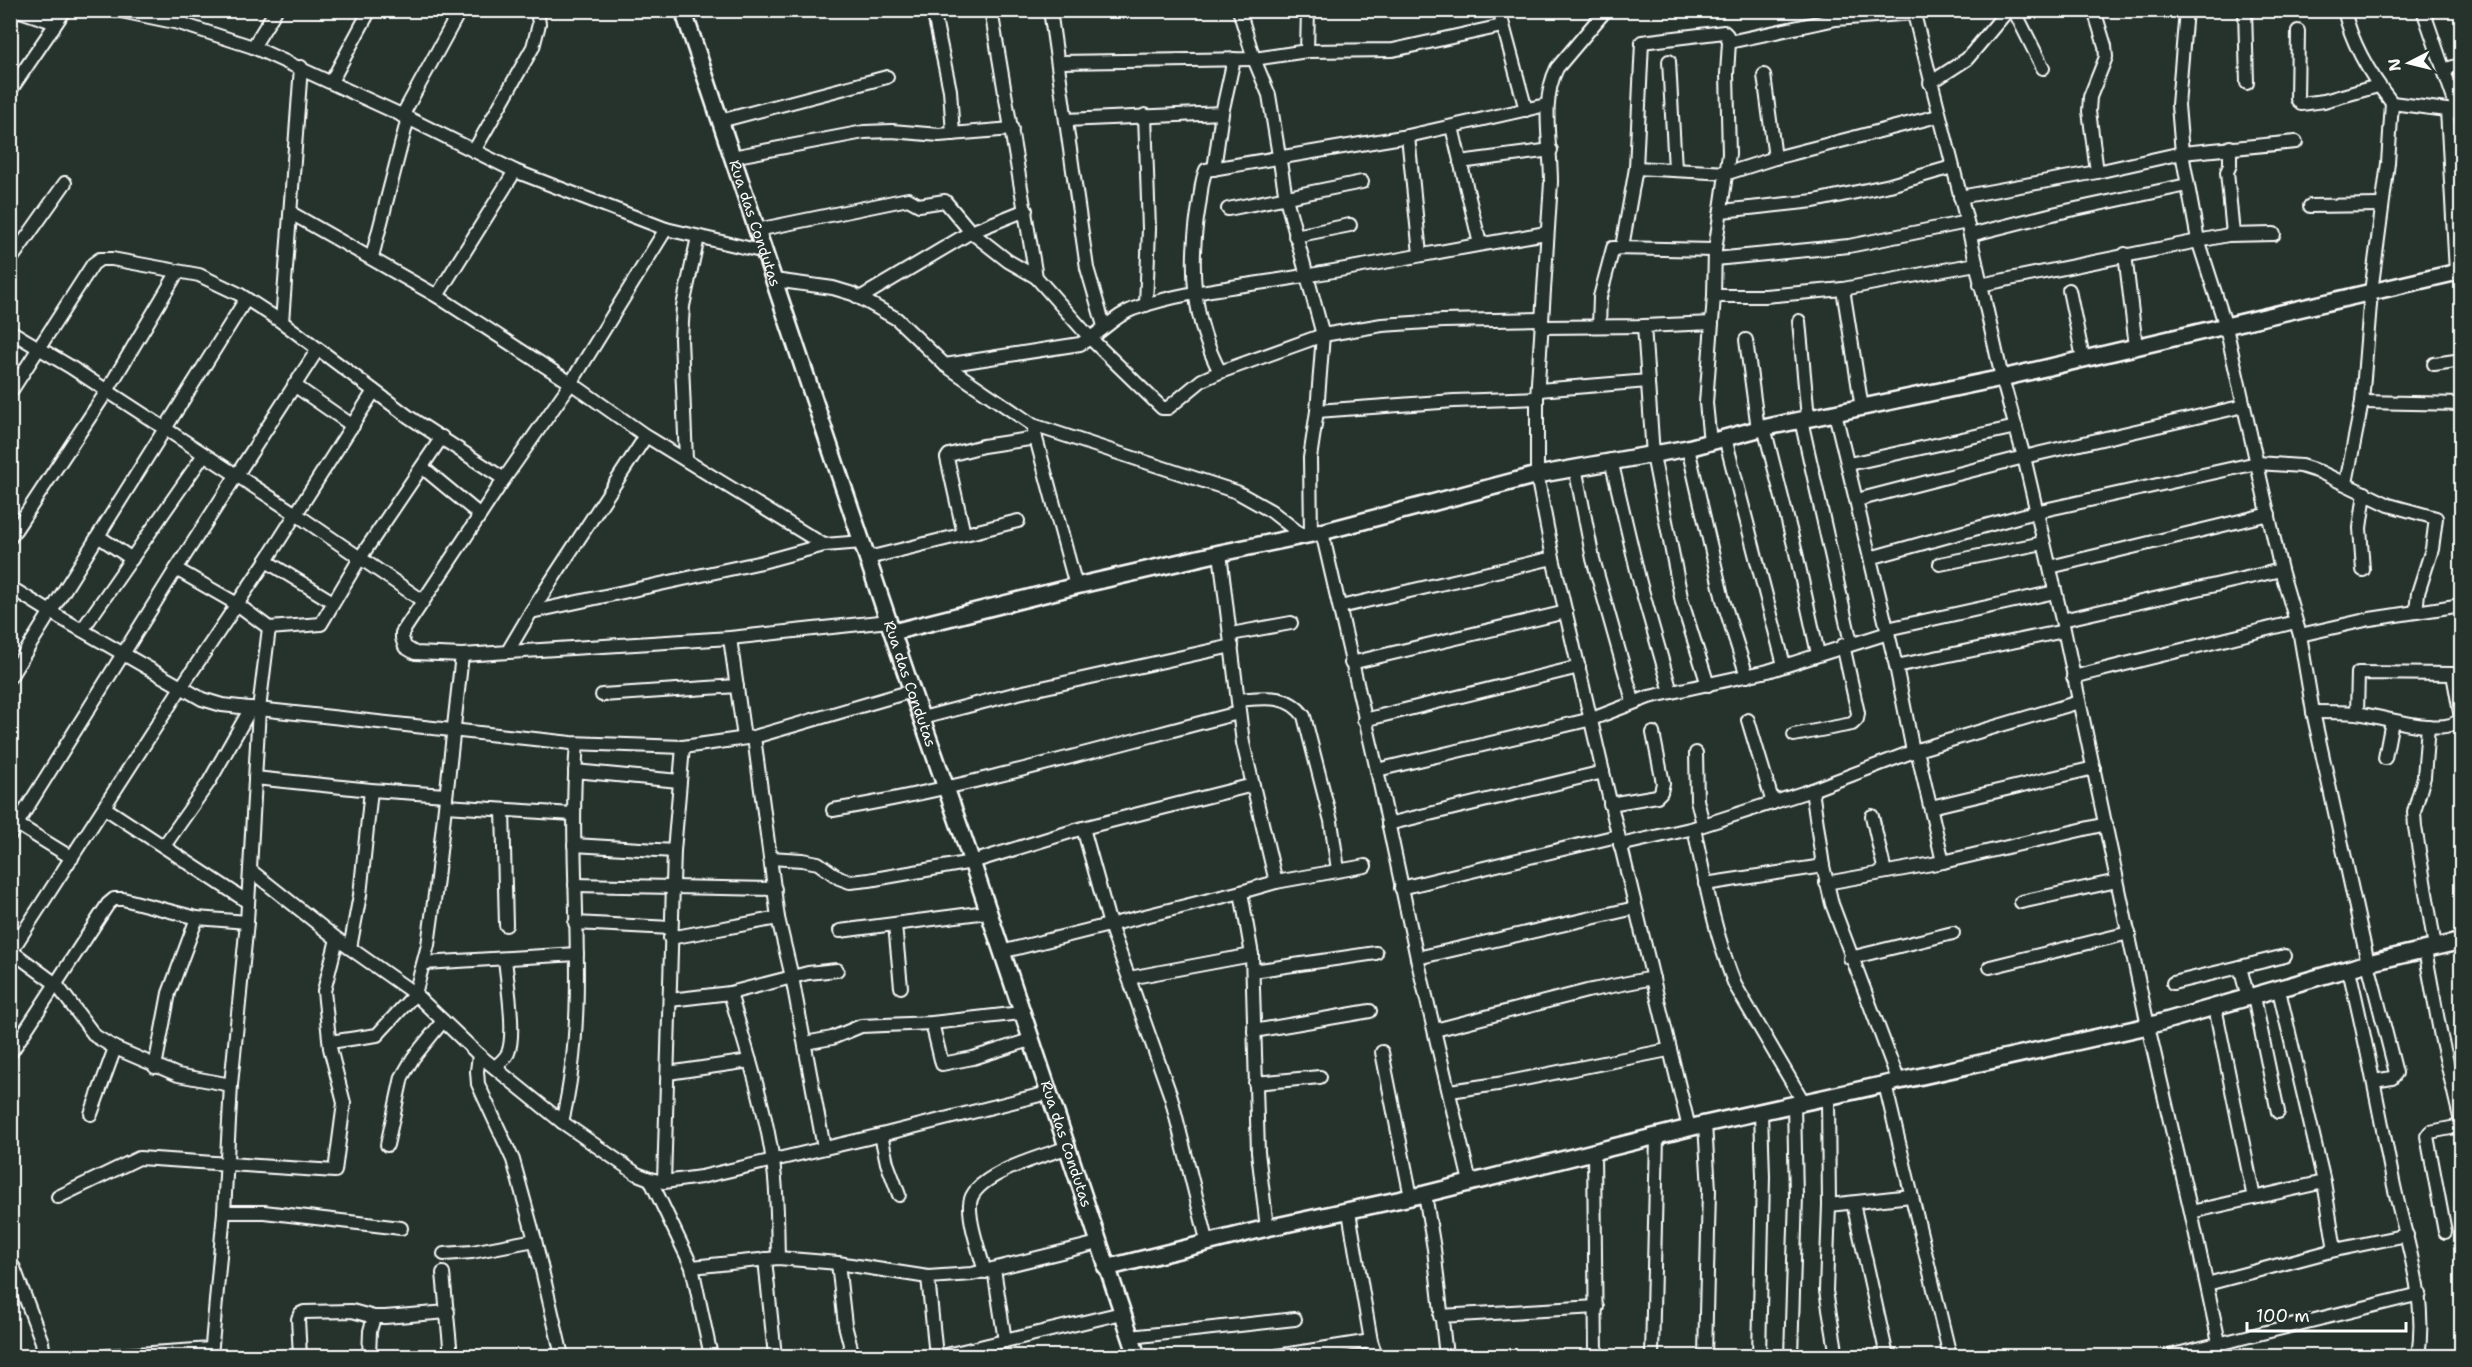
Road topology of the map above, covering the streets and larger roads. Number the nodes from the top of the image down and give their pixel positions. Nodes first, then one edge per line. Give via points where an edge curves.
1 (17, 10) edge
2 (65, 10) edge
3 (116, 10) edge
4 (186, 10) edge
5 (276, 10) edge
6 (370, 10) edge
7 (460, 10) edge
8 (537, 10) edge
9 (683, 10) edge
10 (933, 10) edge
11 (991, 10) edge
12 (1050, 10) edge
13 (1239, 10) edge
14 (1308, 10) edge
15 (1499, 10) edge
16 (1606, 10) edge
17 (2008, 10) edge
18 (2013, 10) edge
19 (2094, 10) edge
20 (2186, 10) edge
21 (2245, 10) edge
22 (2344, 10) edge
23 (2423, 10) edge
24 (1913, 12) edge
25 (56, 23) junction
26 (179, 23) junction
27 (1502, 26) junction
28 (2298, 31) dead end
29 (1729, 42) junction
30 (253, 47) junction
31 (1307, 51) junction
32 (1234, 59) junction
33 (1254, 59) junction
34 (1669, 61) dead end
35 (1059, 62) junction
36 (2462, 64) edge
37 (301, 67) junction
38 (2043, 68) dead end
39 (2444, 70) junction
40 (1764, 75) dead end
41 (887, 77) dead end
42 (331, 82) junction
43 (1930, 83) junction
44 (2247, 83) dead end
45 (2378, 86) junction
46 (10, 92) edge
47 (2392, 103) junction
48 (1546, 105) junction
49 (1526, 110) junction
50 (2456, 111) edge
51 (1222, 113) junction
52 (1145, 115) junction
53 (1938, 116) junction
54 (405, 117) junction
55 (1066, 120) junction
56 (720, 121) junction
57 (1452, 127) junction
58 (1012, 129) junction
59 (953, 134) junction
60 (1408, 136) junction
61 (2296, 142) dead end
62 (2230, 147) junction
63 (1551, 150) junction
64 (474, 151) junction
65 (2182, 153) junction
66 (732, 157) junction
67 (1280, 158) junction
68 (1775, 158) junction
69 (1460, 162) junction
70 (1952, 167) junction
71 (1636, 168) junction
72 (1214, 169) junction
73 (1675, 169) junction
74 (515, 171) junction
75 (2097, 172) junction
76 (1728, 173) junction
77 (1362, 182) dead end
78 (64, 183) dead end
79 (2187, 185) junction
80 (1960, 197) junction
81 (1286, 198) junction
82 (2381, 205) junction
83 (2310, 206) dead end
84 (1228, 209) dead end
85 (1026, 210) junction
86 (1722, 211) junction
87 (291, 213) junction
88 (1350, 225) dead end
89 (666, 229) junction
90 (1968, 229) junction
91 (757, 230) junction
92 (971, 232) junction
93 (1547, 233) junction
94 (2233, 234) junction
95 (2274, 234) dead end
96 (1295, 236) junction
97 (698, 237) junction
98 (2198, 240) junction
99 (1480, 244) junction
100 (1622, 247) junction
101 (765, 252) junction
102 (1420, 254) junction
103 (2125, 254) junction
104 (1715, 255) junction
105 (372, 257) junction
106 (10, 261) edge
107 (1976, 264) junction
108 (2459, 271) edge
109 (177, 273) junction
110 (1306, 276) junction
111 (1036, 277) junction
112 (774, 280) junction
113 (1980, 285) junction
114 (1843, 289) junction
115 (2069, 290) dead end
116 (2371, 292) junction
117 (1194, 293) junction
118 (437, 296) junction
119 (1714, 296) junction
120 (860, 298) junction
121 (246, 299) junction
122 (1146, 305) junction
123 (1799, 321) dead end
124 (282, 322) junction
125 (1541, 323) junction
126 (1712, 323) junction
127 (1104, 326) junction
128 (1599, 326) junction
129 (1644, 326) junction
130 (2226, 327) junction
131 (10, 332) edge
132 (1323, 335) junction
133 (1091, 339) junction
134 (1746, 340) dead end
135 (2136, 347) junction
136 (39, 349) junction
137 (318, 349) junction
138 (2083, 358) junction
139 (2462, 360) edge
140 (2434, 364) dead end
141 (945, 365) junction
142 (1220, 372) junction
143 (2002, 378) junction
144 (1648, 381) junction
145 (571, 383) junction
146 (294, 385) junction
147 (374, 391) junction
148 (107, 392) junction
149 (10, 393) edge
150 (1538, 394) junction
151 (2362, 402) junction
152 (2462, 404) edge
153 (2244, 406) junction
154 (1862, 408) junction
155 (1317, 411) junction
156 (1835, 413) junction
157 (1805, 419) junction
158 (353, 426) junction
159 (2016, 427) junction
160 (1761, 428) junction
161 (165, 430) junction
162 (1035, 432) junction
163 (646, 436) junction
164 (442, 437) junction
165 (1725, 438) junction
166 (1710, 442) junction
167 (1688, 448) junction
168 (1653, 455) junction
169 (203, 456) junction
170 (2024, 458) junction
171 (686, 460) junction
172 (1611, 460) junction
173 (2257, 463) junction
174 (1849, 464) junction
175 (422, 467) junction
176 (1575, 467) junction
177 (1537, 475) junction
178 (235, 476) junction
179 (504, 478) junction
180 (2346, 483) junction
181 (2365, 493) junction
182 (1857, 500) junction
183 (2036, 512) junction
184 (296, 514) junction
185 (2269, 514) junction
186 (480, 515) junction
187 (1018, 521) dead end
188 (964, 534) junction
189 (1312, 534) junction
190 (98, 536) junction
191 (10, 538) edge
192 (862, 542) junction
193 (2043, 543) junction
194 (824, 545) junction
195 (1220, 553) junction
196 (360, 558) junction
197 (868, 558) junction
198 (1553, 558) junction
199 (1870, 558) junction
200 (132, 559) junction
201 (266, 561) junction
202 (1940, 564) dead end
203 (2050, 567) junction
204 (176, 569) junction
205 (2281, 570) junction
206 (2363, 570) dead end
207 (10, 586) edge
208 (1076, 586) junction
209 (2055, 592) junction
210 (423, 601) junction
211 (333, 602) junction
212 (237, 604) junction
213 (2462, 604) edge
214 (1340, 608) junction
215 (531, 612) junction
216 (1566, 612) junction
217 (2416, 612) junction
218 (52, 613) junction
219 (2295, 622) junction
220 (1291, 623) dead end
221 (2063, 626) junction
222 (891, 627) junction
223 (269, 628) junction
224 (82, 630) junction
225 (1888, 631) junction
226 (2300, 635) junction
227 (730, 638) junction
228 (1232, 640) junction
229 (1847, 644) junction
230 (508, 651) junction
231 (125, 654) junction
232 (1818, 654) junction
233 (462, 656) junction
234 (1351, 663) junction
235 (1784, 665) junction
236 (1896, 666) junction
237 (1579, 667) junction
238 (1747, 676) junction
239 (10, 677) edge
240 (2073, 677) junction
241 (1708, 685) junction
242 (182, 686) junction
243 (737, 686) junction
244 (912, 691) junction
245 (1671, 692) junction
246 (602, 695) dead end
247 (1634, 701) junction
248 (2079, 702) junction
249 (1238, 706) junction
250 (255, 709) junction
251 (2313, 712) junction
252 (2357, 713) junction
253 (922, 718) junction
254 (1592, 719) junction
255 (1364, 720) junction
256 (1748, 720) dead end
257 (2392, 721) junction
258 (2428, 726) junction
259 (455, 732) junction
260 (1653, 733) dead end
261 (1794, 735) dead end
262 (749, 738) junction
263 (577, 744) junction
264 (683, 747) junction
265 (1915, 750) junction
266 (1696, 753) dead end
267 (2385, 758) dead end
268 (2094, 768) junction
269 (1377, 770) junction
270 (575, 771) junction
271 (1603, 772) junction
272 (255, 778) junction
273 (679, 781) junction
274 (1253, 785) junction
275 (946, 789) junction
276 (371, 790) junction
277 (1812, 790) junction
278 (446, 800) junction
279 (1773, 802) junction
280 (1610, 804) junction
281 (1931, 807) junction
282 (105, 808) junction
283 (503, 810) junction
284 (833, 810) dead end
285 (573, 814) junction
286 (1872, 816) dead end
287 (1388, 824) junction
288 (2106, 824) junction
289 (13, 826) edge
290 (1698, 826) junction
291 (1083, 828) junction
292 (1619, 841) junction
293 (574, 845) junction
294 (164, 846) junction
295 (674, 851) junction
296 (72, 858) junction
297 (771, 858) junction
298 (972, 862) junction
299 (1943, 862) junction
300 (1365, 866) dead end
301 (1823, 866) junction
302 (250, 870) junction
303 (1338, 870) junction
304 (1886, 872) junction
305 (2116, 881) junction
306 (1276, 882) junction
307 (1826, 883) junction
308 (1705, 884) junction
309 (575, 885) junction
310 (672, 886) junction
311 (1401, 888) junction
312 (775, 889) junction
313 (1241, 892) junction
314 (248, 902) junction
315 (2021, 902) dead end
316 (1635, 908) junction
317 (987, 912) junction
318 (197, 918) junction
319 (778, 918) junction
320 (247, 921) junction
321 (575, 923) junction
322 (506, 925) dead end
323 (895, 925) junction
324 (1110, 925) junction
325 (840, 931) dead end
326 (670, 933) junction
327 (1953, 933) dead end
328 (2129, 933) junction
329 (338, 939) junction
330 (2462, 941) edge
331 (350, 948) junction
332 (2430, 949) junction
333 (11, 950) edge
334 (1001, 952) junction
335 (1376, 953) dead end
336 (577, 954) junction
337 (1252, 954) junction
338 (2285, 957) dead end
339 (1417, 958) junction
340 (1851, 958) junction
341 (505, 959) junction
342 (424, 963) junction
343 (2368, 963) junction
344 (1990, 967) dead end
345 (2240, 968) junction
346 (837, 970) dead end
347 (2349, 970) junction
348 (1253, 971) junction
349 (792, 977) junction
350 (1129, 978) junction
351 (1653, 978) junction
352 (2173, 983) dead end
353 (56, 984) junction
354 (901, 987) dead end
355 (2279, 990) junction
356 (730, 993) junction
357 (415, 994) junction
358 (2251, 998) junction
359 (670, 1000) junction
360 (2215, 1007) junction
361 (1370, 1011) dead end
362 (1021, 1013) junction
363 (443, 1021) junction
364 (932, 1023) junction
365 (2148, 1026) junction
366 (1435, 1030) junction
367 (1254, 1031) junction
368 (1030, 1040) junction
369 (330, 1042) junction
370 (805, 1043) junction
371 (115, 1048) junction
372 (1668, 1050) junction
373 (1382, 1052) dead end
374 (10, 1054) edge
375 (478, 1055) junction
376 (750, 1061) junction
377 (155, 1067) junction
378 (495, 1067) junction
379 (668, 1073) junction
380 (1320, 1077) dead end
381 (2374, 1081) junction
382 (1255, 1083) junction
383 (1892, 1083) junction
384 (231, 1085) junction
385 (1450, 1091) junction
386 (1048, 1093) junction
387 (1828, 1097) junction
388 (1799, 1104) junction
389 (1761, 1112) junction
390 (2278, 1112) dead end
391 (91, 1114) dead end
392 (562, 1122) junction
393 (1705, 1124) junction
394 (2461, 1126) edge
395 (1689, 1128) junction
396 (881, 1136) junction
397 (1657, 1136) junction
398 (387, 1145) dead end
399 (824, 1148) junction
400 (1066, 1148) junction
401 (1594, 1150) junction
402 (773, 1160) junction
403 (226, 1163) junction
404 (650, 1179) junction
405 (664, 1182) junction
406 (1470, 1182) junction
407 (2324, 1182) junction
408 (899, 1195) dead end
409 (1418, 1195) junction
410 (1911, 1196) junction
411 (58, 1197) dead end
412 (2254, 1198) junction
413 (1853, 1203) junction
414 (1829, 1205) junction
415 (224, 1212) junction
416 (1348, 1212) junction
417 (2192, 1212) junction
418 (400, 1228) dead end
419 (1267, 1228) junction
420 (2445, 1232) dead end
421 (2407, 1235) junction
422 (535, 1240) junction
423 (1098, 1243) junction
424 (1208, 1244) junction
425 (2335, 1250) junction
426 (444, 1254) dead end
427 (765, 1258) junction
428 (778, 1258) junction
429 (838, 1263) junction
430 (10, 1265) edge
431 (692, 1267) junction
432 (1106, 1268) junction
433 (989, 1271) junction
434 (442, 1273) dead end
435 (928, 1277) junction
436 (2207, 1284) junction
437 (2420, 1294) junction
438 (1597, 1308) junction
439 (448, 1312) junction
440 (1122, 1312) junction
441 (1440, 1316) junction
442 (374, 1317) junction
443 (1295, 1319) dead end
444 (1130, 1337) junction
445 (1005, 1341) junction
446 (1371, 1341) junction
447 (2222, 1351) edge
448 (211, 1353) edge
449 (44, 1356) edge
450 (108, 1356) edge
451 (300, 1356) edge
452 (369, 1356) edge
453 (451, 1356) edge
454 (562, 1356) edge
455 (711, 1356) edge
456 (775, 1356) edge
457 (853, 1356) edge
458 (936, 1356) edge
459 (942, 1356) edge
460 (1137, 1356) edge
461 (1277, 1356) edge
462 (1376, 1356) edge
463 (1446, 1356) edge
464 (1596, 1356) edge
465 (1652, 1356) edge
466 (1705, 1356) edge
467 (1759, 1356) edge
468 (1791, 1356) edge
469 (1837, 1356) edge
470 (1887, 1356) edge
471 (1950, 1356) edge
472 (2169, 1356) edge
473 (2418, 1356) edge

1 - 25 street
2 - 25 street
3 - 26 street
4 - 26 street
5 - 30 street
6 - 42 street
7 - 54 street
8 - 64 street via 539,24 533,47
9 - 56 street, Rua das Condutas
10 - 59 street via 950,90
11 - 58 street
12 - 35 street
13 - 33 street
14 - 31 street
15 - 27 street
16 - 48 street via 1557,68
17 - 43 street via 1967,59
18 - 38 street
19 - 75 street via 2106,57 2090,97
20 - 65 street via 2179,84
21 - 44 street
22 - 45 street via 2355,44
23 - 39 street
24 - 29 street via 1819,22
24 - 43 street
25 - 46 street
26 - 30 street
27 - 31 street via 1393,50
27 - 49 street
28 - 45 street via 2301,104
29 - 71 street via 1724,32 1642,42
29 - 76 street
30 - 37 street
31 - 33 street
32 - 33 street
32 - 35 street
32 - 51 street
33 - 67 street via 1269,95
34 - 73 street
35 - 55 street
36 - 39 street
37 - 42 street
37 - 87 street
39 - 50 street
40 - 68 street
41 - 56 street
42 - 54 street
43 - 53 street
45 - 47 street
47 - 50 street
47 - 82 street
48 - 49 street
48 - 63 street
49 - 57 street
50 - 108 street
51 - 52 street
51 - 72 street
52 - 55 street
52 - 122 street
53 - 68 street
53 - 70 street
54 - 64 street
54 - 105 street
55 - 127 street via 1087,268
56 - 66 street, Rua das Condutas
57 - 60 street
57 - 69 street
58 - 59 street
58 - 85 street
59 - 66 street via 864,132
60 - 67 street
60 - 102 street
61 - 62 street
62 - 65 street
62 - 94 street via 2227,172
63 - 69 street
63 - 93 street
64 - 74 street
65 - 75 street
65 - 79 street
66 - 91 street, Rua das Condutas
67 - 72 street
67 - 81 street
68 - 76 street
69 - 99 street
70 - 80 street
70 - 86 street via 1814,201
71 - 73 street
71 - 100 street
72 - 117 street via 1204,172 1196,224
73 - 76 street
74 - 89 street
74 - 118 street
75 - 80 street
76 - 86 street
77 - 81 street
78 - 106 street
79 - 90 street
79 - 98 street
80 - 90 street
81 - 84 street
81 - 96 street
82 - 83 street
82 - 116 street
85 - 92 street
85 - 111 street
86 - 104 street
87 - 105 street
87 - 124 street
88 - 96 street
89 - 97 street
89 - 145 street
90 - 104 street via 1849,246
90 - 107 street
91 - 92 street via 908,199 918,205 947,202
91 - 101 street, Rua das Condutas
92 - 111 street
92 - 120 street
93 - 99 street
93 - 125 street
94 - 95 street
94 - 98 street
96 - 110 street
97 - 101 street
97 - 171 street via 683,306
98 - 103 street
98 - 130 street
99 - 102 street
100 - 104 street
100 - 128 street via 1612,249 1600,297
101 - 112 street, Rua das Condutas
102 - 110 street
103 - 113 street
103 - 135 street
104 - 119 street
105 - 118 street
107 - 113 street
107 - 114 street
108 - 116 street
109 - 121 street via 199,275
109 - 136 street via 100,260 93,264
109 - 148 street
110 - 117 street
110 - 132 street
111 - 133 street
112 - 120 street via 833,288
112 - 192 street, Rua das Condutas
113 - 143 street
114 - 119 street
114 - 154 street
115 - 138 street
116 - 130 street
116 - 151 street
117 - 122 street
117 - 142 street via 1208,350
118 - 145 street
119 - 126 street
120 - 141 street via 897,320
121 - 124 street
121 - 161 street
122 - 127 street
123 - 157 street
124 - 137 street
125 - 128 street
125 - 132 street via 1443,321 1382,325
125 - 150 street
126 - 129 street
126 - 166 street via 1706,404
127 - 133 street
128 - 129 street
129 - 144 street
130 - 135 street
130 - 153 street
131 - 136 street
132 - 142 street
132 - 155 street
133 - 141 street via 1065,347
133 - 142 street via 1162,408 1168,408 1202,380
134 - 160 street
135 - 138 street
136 - 148 street
136 - 149 street
137 - 146 street
137 - 147 street
138 - 143 street
139 - 140 street
141 - 162 street
143 - 154 street
143 - 159 street
144 - 150 street
144 - 168 street
145 - 163 street
145 - 179 street
146 - 158 street
146 - 178 street
147 - 158 street
147 - 164 street
148 - 161 street
148 - 191 street
150 - 155 street
150 - 177 street
151 - 152 street
151 - 180 street
153 - 170 street
153 - 173 street
154 - 156 street
155 - 189 street via 1310,458
156 - 157 street
156 - 174 street
157 - 160 street
157 - 229 street
158 - 184 street
159 - 170 street
159 - 174 street
160 - 165 street
160 - 232 street via 1796,553
161 - 169 street
161 - 190 street
162 - 188 street via 949,454
162 - 189 street via 1237,492
162 - 208 street
163 - 171 street
163 - 215 street
164 - 175 street
164 - 179 street
165 - 166 street
165 - 235 street
166 - 167 street
167 - 168 street
167 - 238 street via 1723,600
168 - 172 street
168 - 241 street via 1682,602
169 - 178 street
169 - 200 street
170 - 182 street
170 - 183 street
171 - 194 street
172 - 176 street
172 - 245 street
173 - 180 street via 2301,466
173 - 183 street
173 - 185 street
174 - 182 street
175 - 186 street
175 - 196 street
176 - 177 street
176 - 247 street via 1593,559
177 - 189 street
177 - 198 street
178 - 184 street
178 - 204 street
179 - 186 street
180 - 181 street
181 - 206 street via 2360,528
181 - 217 street via 2389,505 2436,518
182 - 199 street
183 - 193 street
183 - 199 street
184 - 196 street
184 - 201 street
185 - 203 street
185 - 205 street
186 - 210 street
187 - 188 street
188 - 197 street
189 - 195 street
189 - 214 street
190 - 200 street
190 - 218 street
192 - 194 street
192 - 197 street, Rua das Condutas
193 - 202 street
193 - 203 street
194 - 215 street
195 - 208 street
195 - 228 street
196 - 210 street
196 - 211 street
197 - 222 street, Rua das Condutas
198 - 214 street
198 - 216 street
199 - 225 street
200 - 224 street
201 - 211 street
201 - 212 street
203 - 209 street
204 - 212 street
204 - 231 street
205 - 219 street
205 - 221 street
207 - 218 street
208 - 222 street
209 - 221 street
209 - 225 street
210 - 233 street via 402,633 405,647 415,653
211 - 223 street via 320,625
212 - 223 street
212 - 242 street
213 - 217 street
214 - 234 street
215 - 230 street
216 - 234 street
216 - 237 street
217 - 226 street
218 - 224 street
218 - 239 street
219 - 226 street
219 - 240 street
220 - 228 street
221 - 236 street
221 - 240 street
222 - 227 street
222 - 244 street, Rua das Condutas
223 - 250 street
224 - 231 street
225 - 229 street
225 - 236 street
226 - 251 street
227 - 230 street
227 - 243 street
228 - 249 street
228 - 253 street
229 - 232 street
229 - 261 street via 1857,719 1852,724
230 - 233 street
231 - 242 street
231 - 289 street
232 - 235 street
233 - 259 street
234 - 255 street
235 - 238 street
236 - 265 street
237 - 254 street
237 - 255 street
238 - 241 street
240 - 248 street
241 - 245 street
242 - 250 street via 202,699
242 - 282 street
243 - 246 street
243 - 262 street
244 - 253 street, Rua das Condutas
244 - 262 street
245 - 247 street
247 - 254 street
248 - 265 street
248 - 268 street
249 - 274 street
249 - 275 street via 1068,759
249 - 303 street via 1272,697 1285,699 1304,716 1331,821
250 - 259 street
250 - 272 street
250 - 294 street
251 - 252 street
251 - 343 street
252 - 257 street
252 - 258 street via 2358,673 2453,674 2461,718 2452,725
253 - 275 street, Rua das Condutas
254 - 269 street
254 - 271 street
255 - 269 street
256 - 279 street
257 - 258 street
257 - 267 street
258 - 332 street via 2424,777 2414,812
259 - 263 street
259 - 278 street
260 - 280 street via 1663,783 1661,792
262 - 264 street
262 - 297 street
263 - 264 street
263 - 270 street
264 - 273 street
265 - 277 street
265 - 281 street
266 - 290 street
268 - 281 street
268 - 288 street
269 - 287 street
270 - 273 street
270 - 285 street
271 - 280 street
271 - 287 street
272 - 276 street
272 - 302 street
273 - 295 street
274 - 291 street
274 - 306 street
275 - 284 street
275 - 298 street, Rua das Condutas
276 - 278 street
276 - 331 street
277 - 279 street
277 - 301 street
278 - 283 street
278 - 342 street
279 - 290 street
280 - 292 street
281 - 299 street
282 - 294 street
282 - 296 street
283 - 285 street
283 - 322 street
285 - 293 street
286 - 304 street
287 - 311 street
288 - 299 street
288 - 305 street
289 - 296 street
290 - 292 street
290 - 308 street
291 - 298 street
291 - 324 street
292 - 311 street
292 - 316 street
293 - 295 street
293 - 309 street
294 - 314 street
295 - 310 street
296 - 333 street
297 - 298 street via 818,863 850,882
297 - 312 street
298 - 317 street, Rua das Condutas
299 - 304 street
300 - 303 street
301 - 307 street
301 - 308 street
302 - 314 street
302 - 329 street
303 - 306 street
304 - 307 street
305 - 315 street
305 - 328 street
306 - 313 street
307 - 340 street
308 - 388 street via 1735,985
309 - 310 street
309 - 321 street
310 - 312 street
310 - 326 street
311 - 339 street
312 - 319 street
313 - 324 street
313 - 337 street
314 - 320 street
316 - 339 street
316 - 351 street
317 - 323 street
317 - 334 street, Rua das Condutas
318 - 320 street
318 - 353 street via 114,899
318 - 377 street via 169,993
319 - 326 street
319 - 349 street
320 - 384 street
321 - 326 street
321 - 336 street
323 - 325 street
323 - 354 street
324 - 334 street
324 - 350 street
326 - 359 street
327 - 340 street
328 - 344 street
328 - 365 street
329 - 331 street
329 - 369 street via 324,991
330 - 332 street
331 - 357 street
332 - 343 street
332 - 394 street via 2440,1037
333 - 353 street
334 - 362 street, Rua das Condutas
335 - 348 street
336 - 341 street
336 - 392 street via 577,1040
337 - 348 street
337 - 350 street
338 - 345 street
339 - 366 street
340 - 383 street
341 - 342 street
341 - 378 street via 509,1048 507,1056
342 - 357 street
343 - 347 street
343 - 381 street via 2396,1073
345 - 352 street
345 - 358 street
346 - 349 street
347 - 355 street
347 - 381 street
348 - 367 street
349 - 356 street
349 - 370 street
350 - 424 street via 1171,1097
351 - 366 street
351 - 372 street
353 - 371 street via 95,1036
353 - 374 street
355 - 358 street
355 - 407 street
356 - 359 street
356 - 376 street
357 - 363 street
357 - 369 street via 377,1035
358 - 360 street
358 - 390 street
359 - 379 street
360 - 365 street
360 - 412 street
361 - 367 street
362 - 364 street
362 - 368 street, Rua das Condutas
363 - 375 street
363 - 398 street via 402,1077
364 - 368 street via 942,1064
364 - 370 street via 861,1026 832,1038
365 - 383 street
365 - 417 street
366 - 385 street
367 - 382 street
368 - 386 street, Rua das Condutas
369 - 403 street via 344,1103 335,1171
370 - 399 street
371 - 377 street
371 - 391 street
372 - 385 street
372 - 395 street
373 - 409 street
375 - 378 street
375 - 422 street via 478,1084 513,1160
376 - 379 street
376 - 402 street
377 - 384 street
378 - 392 street
379 - 405 street
380 - 382 street
381 - 421 street
382 - 419 street
383 - 387 street
383 - 410 street
384 - 403 street
385 - 406 street
386 - 396 street
386 - 400 street, Rua das Condutas
387 - 388 street
387 - 414 street
388 - 389 street
388 - 468 street
389 - 393 street
389 - 467 street
392 - 404 street
393 - 395 street
393 - 466 street via 1709,1190
394 - 420 street via 2427,1136
395 - 397 street
396 - 399 street
396 - 408 street
397 - 401 street
397 - 465 street
399 - 402 street
400 - 423 street, Rua das Condutas
400 - 433 street via 1010,1168 972,1194 971,1217
401 - 406 street
401 - 438 street
402 - 405 street
402 - 428 street
403 - 411 street via 140,1158
403 - 415 street
404 - 405 street
404 - 431 street
406 - 409 street
407 - 412 street
407 - 425 street
409 - 416 street
409 - 441 street via 1434,1249
410 - 413 street
410 - 471 street
412 - 417 street
413 - 414 street
413 - 470 street
414 - 469 street via 1826,1291
415 - 418 street via 264,1212
415 - 448 street
416 - 419 street
416 - 446 street
417 - 436 street
419 - 424 street
421 - 425 street
421 - 437 street
422 - 426 street
422 - 454 street
423 - 432 street, Rua das Condutas
423 - 433 street
424 - 432 street
425 - 436 street
427 - 428 street
427 - 431 street
427 - 456 street
428 - 429 street
429 - 435 street
429 - 457 street via 844,1324
430 - 449 street
431 - 455 street
432 - 440 street, Rua das Condutas
433 - 435 street
433 - 445 street
434 - 439 street
435 - 458 street
436 - 447 street
437 - 447 street
437 - 473 street
438 - 441 street
438 - 464 street
439 - 442 street
439 - 453 street
440 - 444 street, Rua das Condutas
440 - 445 street
441 - 463 street
442 - 451 street via 333,1310 300,1314
442 - 452 street
443 - 444 street
444 - 460 street, Rua das Condutas
445 - 459 street
446 - 461 street
446 - 462 street
447 - 472 street
448 - 450 street

